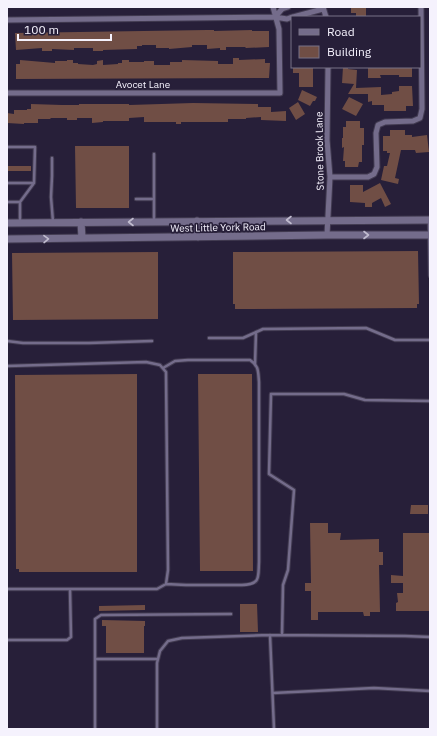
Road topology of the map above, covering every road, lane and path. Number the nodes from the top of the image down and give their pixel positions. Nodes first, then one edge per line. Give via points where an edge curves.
1 (273, 7) edge
2 (288, 7) edge
3 (421, 7) edge
4 (323, 8) edge
5 (295, 16) edge
6 (276, 17) junction
7 (291, 17) edge
8 (7, 20) edge
9 (421, 50) edge
10 (328, 68) edge
11 (7, 94) edge
12 (7, 147) edge
13 (154, 154) dead end
14 (52, 158) dead end
15 (330, 177) junction
16 (7, 183) edge
17 (34, 183) junction
18 (154, 199) junction
19 (136, 200) dead end
20 (7, 202) edge
21 (20, 202) junction
22 (328, 220) junction
23 (429, 220) edge
24 (197, 221) junction
25 (20, 222) junction
26 (53, 222) junction
27 (81, 222) junction
28 (154, 222) junction
29 (7, 223) edge
30 (327, 235) junction
31 (430, 235) edge
32 (198, 237) junction
33 (82, 238) junction
34 (7, 239) edge
35 (430, 276) edge
36 (256, 332) junction
37 (209, 338) dead end
38 (430, 340) edge
39 (7, 341) edge
40 (152, 341) dead end
41 (255, 364) junction
42 (7, 366) edge
43 (162, 368) junction
44 (430, 401) edge
45 (166, 584) junction
46 (7, 589) edge
47 (70, 589) junction
48 (231, 614) dead end
49 (270, 635) junction
50 (282, 635) junction
51 (430, 636) edge
52 (7, 640) edge
53 (158, 658) junction
54 (95, 659) junction
55 (430, 691) edge
56 (272, 693) junction
57 (95, 729) edge
58 (157, 729) edge
59 (274, 729) edge

1 - 6 street
2 - 6 street via 282,9
3 - 9 street
4 - 5 street
6 - 7 street
6 - 8 street
6 - 11 street, Avocet Lane via 279,29 280,92
9 - 15 street via 420,118 413,121 385,122 378,126 377,167 374,174 368,177
10 - 15 street, Stone Brook Lane via 327,140
12 - 17 lane via 35,147
13 - 18 lane
14 - 26 lane
15 - 22 street, Stone Brook Lane
16 - 17 lane
17 - 21 lane
18 - 19 lane
18 - 28 lane
20 - 21 lane
21 - 25 lane
22 - 23 main road, West Little York Road
22 -> 24 main road, West Little York Road
22 - 30 street, Stone Brook Lane
23 - 31 lane
24 - 28 main road, West Little York Road
24 - 32 main road
25 - 26 main road, West Little York Road
25 - 29 main road, West Little York Road
26 - 27 main road, West Little York Road
28 -> 27 main road, West Little York Road
27 - 33 main road
30 -> 31 main road, West Little York Road
30 - 32 main road, West Little York Road
31 - 35 lane
32 - 33 main road, West Little York Road
34 -> 33 main road, West Little York Road
36 - 37 lane via 243,338
36 - 38 lane via 263,328 366,328 395,340
36 - 41 lane
39 - 40 lane
41 - 43 lane via 250,360 188,360
41 - 45 lane via 259,382 258,577 252,584
42 - 43 lane via 146,362 160,365
43 - 45 lane via 166,372
44 - 50 lane via 365,400 344,394 271,394 269,474 294,490 288,570 283,585
45 - 47 lane via 157,588
46 - 47 lane
47 - 52 lane via 71,637 67,640
48 - 54 lane via 101,615 95,619
49 - 50 lane
49 - 53 lane via 182,638 168,641
49 - 56 lane
50 - 51 lane
53 - 54 lane
53 - 58 lane
54 - 57 lane
55 - 56 lane via 374,688
56 - 59 lane

